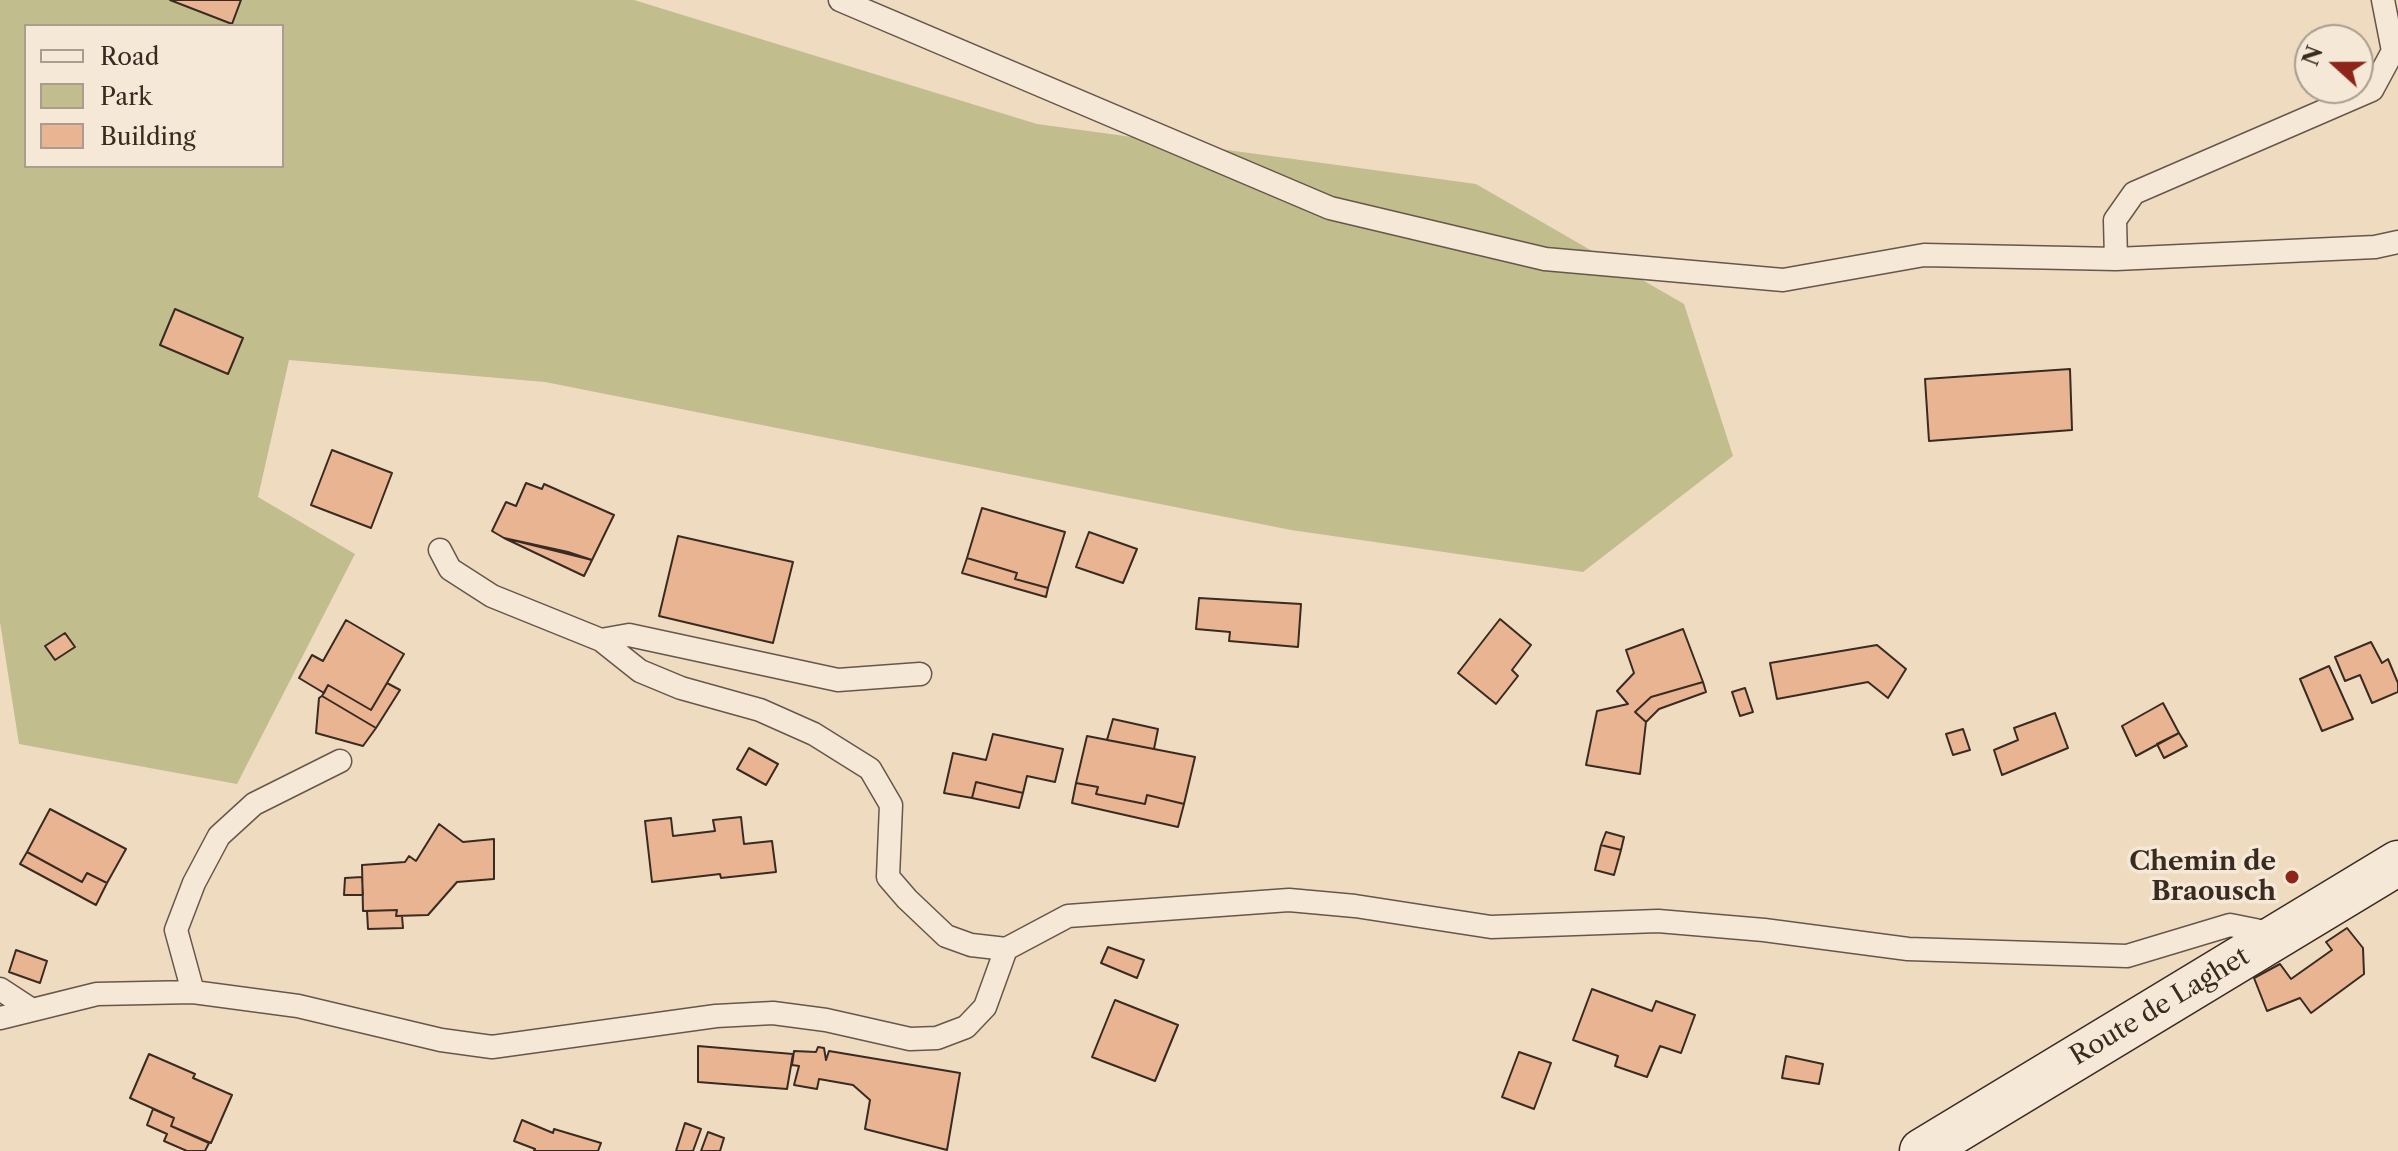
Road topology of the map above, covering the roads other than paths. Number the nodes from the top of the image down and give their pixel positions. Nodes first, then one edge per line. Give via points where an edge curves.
1 (840, 0) edge
2 (2383, 0) edge
3 (2398, 242) edge
4 (2116, 259) junction
5 (440, 550) dead end
6 (601, 640) junction
7 (920, 674) dead end
8 (340, 761) dead end
9 (2398, 863) edge
10 (2281, 935) junction
11 (1006, 949) junction
12 (0, 989) edge
13 (193, 992) junction
14 (32, 1010) junction
15 (0, 1018) edge
16 (1922, 1151) edge

1 - 4 lane via 1330,208 1545,259 1783,280 1924,255
2 - 4 lane via 2393,51 2372,90 2134,193 2115,220
3 - 4 lane
5 - 6 lane via 450,569 492,596
6 - 7 lane via 629,635 838,680
6 - 11 lane via 640,671 760,710 814,734 870,769 891,805 888,877 946,936
8 - 13 lane via 254,804 219,836 176,930
9 - 10 main road, Route de Laghet
10 - 11 lane via 2230,925 2127,956 1908,949 1658,921 1491,927 1289,900 1068,916
10 - 16 main road, Route de Laghet
11 - 13 lane via 985,1007 966,1027 937,1038 910,1039 773,1013 492,1047 298,1006
12 - 14 lane
13 - 14 lane via 97,994
14 - 15 lane

